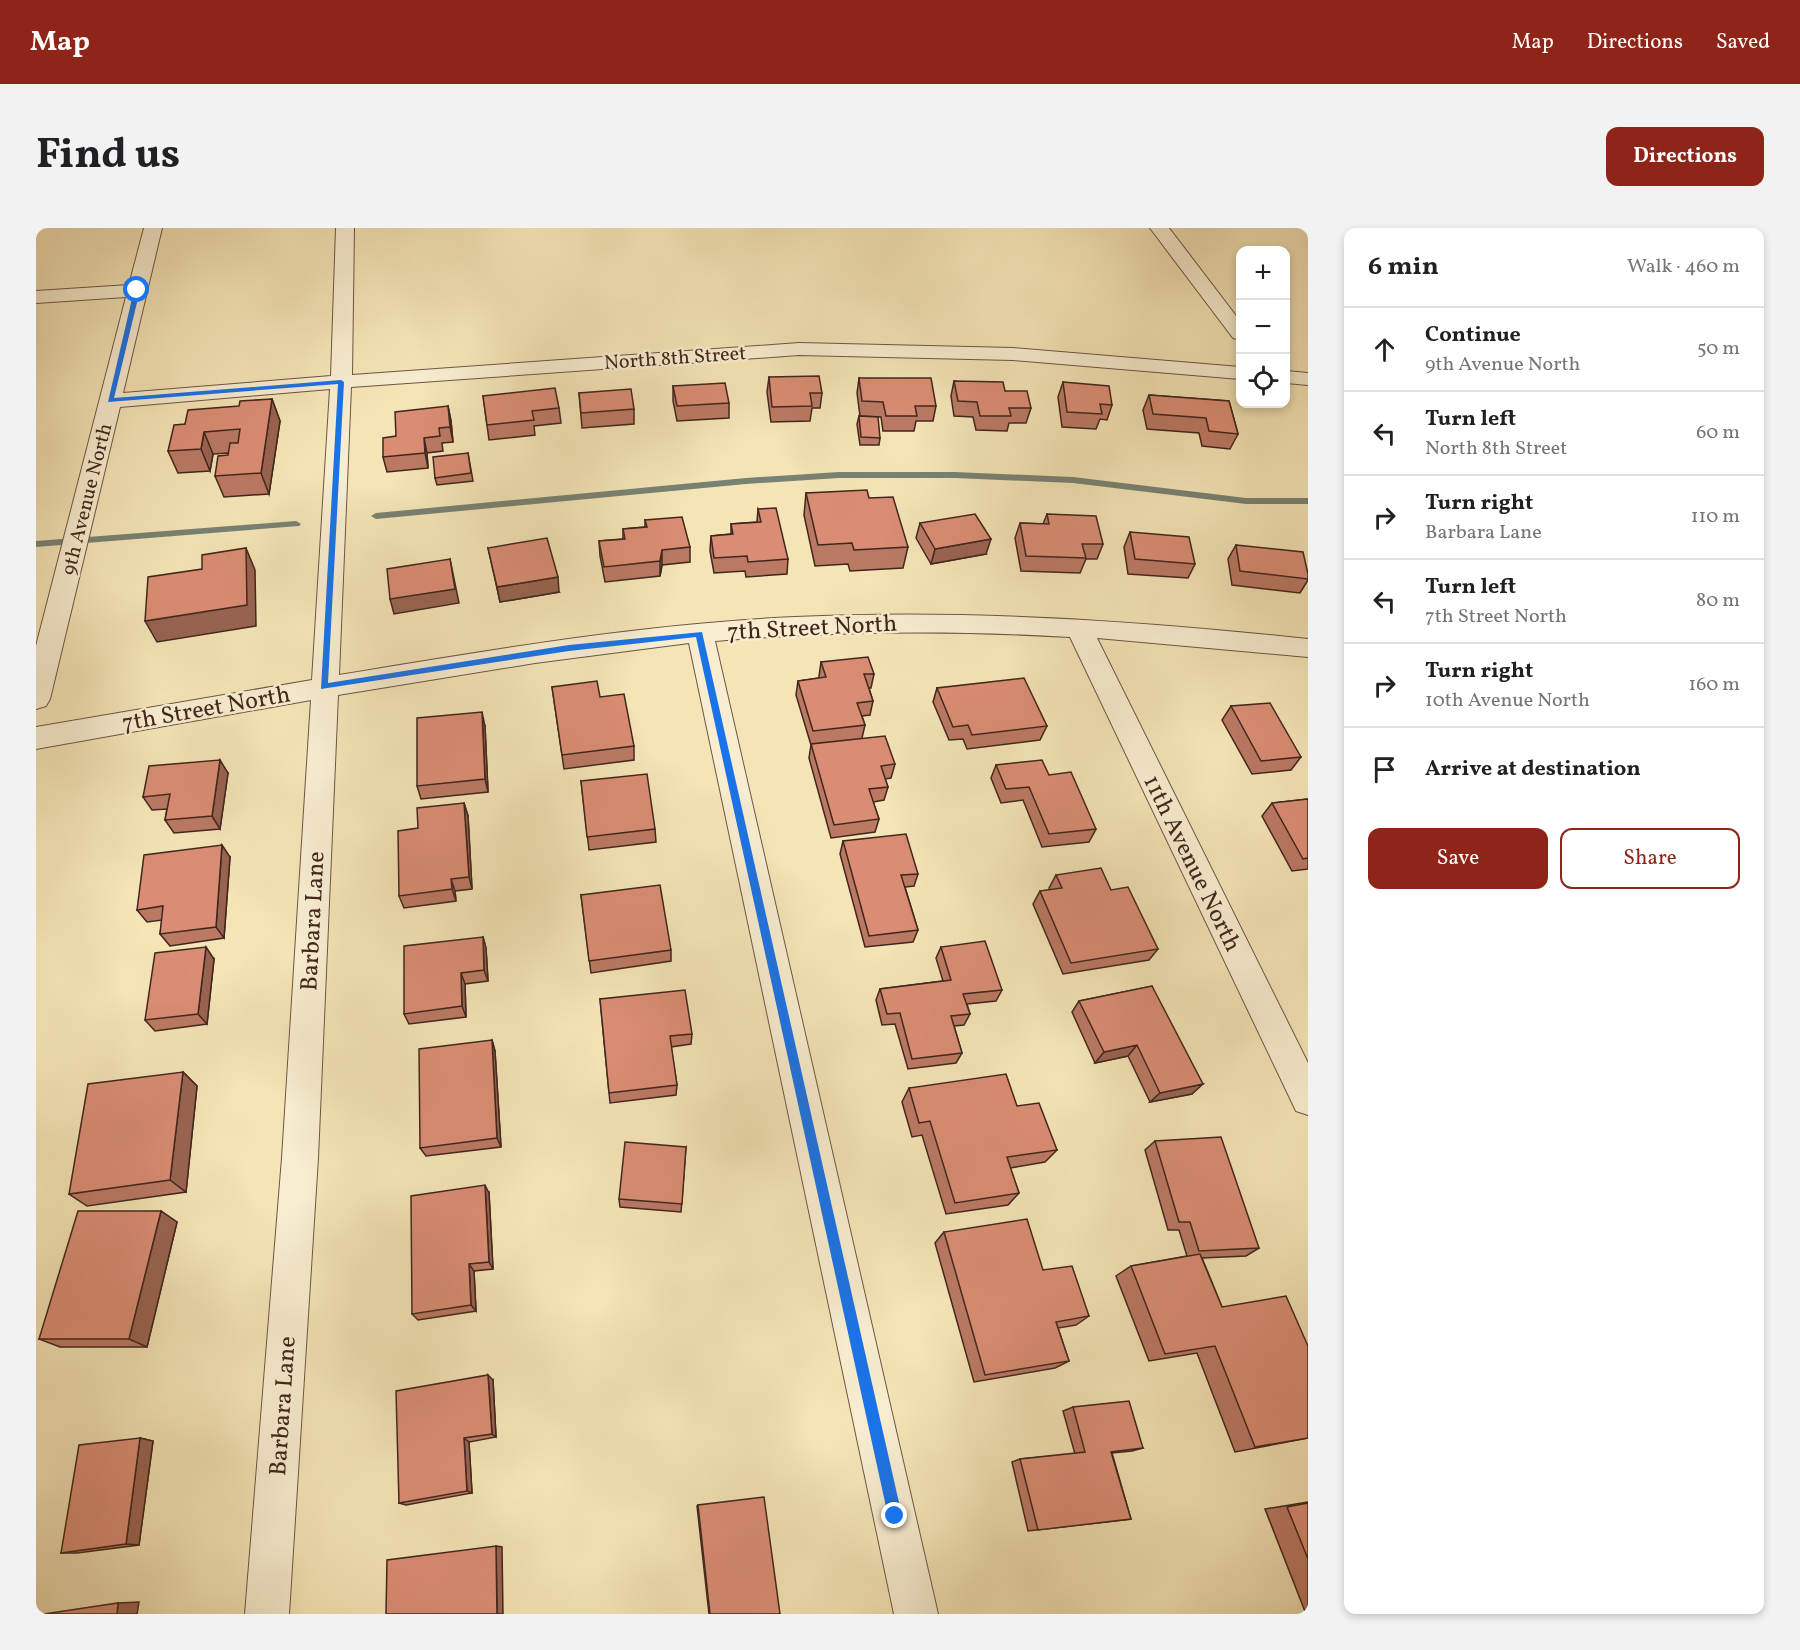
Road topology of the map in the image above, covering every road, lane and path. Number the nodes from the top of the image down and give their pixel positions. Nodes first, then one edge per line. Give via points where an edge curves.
1 (153, 228) edge
2 (345, 228) edge
3 (1159, 228) edge
4 (137, 290) junction
5 (36, 297) edge
6 (1236, 329) edge
7 (1236, 373) edge
8 (1290, 377) edge
9 (1308, 379) edge
10 (341, 382) junction
11 (110, 401) junction
12 (1078, 627) junction
13 (699, 634) junction
14 (1308, 648) edge
15 (324, 687) junction
16 (36, 699) edge
17 (36, 738) edge
18 (1308, 1099) edge
19 (267, 1614) edge
20 (916, 1614) edge

1 - 4 street, 9th Avenue North
2 - 10 street, Barbara Lane
3 - 6 street
4 - 5 street
4 - 11 street, 9th Avenue North
7 - 10 street, North 8th Street via 1012,354 799,350
8 - 9 street
10 - 11 street, North 8th Street
10 - 15 street, Barbara Lane
11 - 16 street, 9th Avenue North
12 - 13 street, 7th Street North via 907,622
12 - 14 street, 7th Street North
12 - 18 street, 11th Avenue North
13 - 15 street, 7th Street North via 569,648
13 - 20 street
15 - 17 street, 7th Street North
15 - 19 street, Barbara Lane via 300,1158

